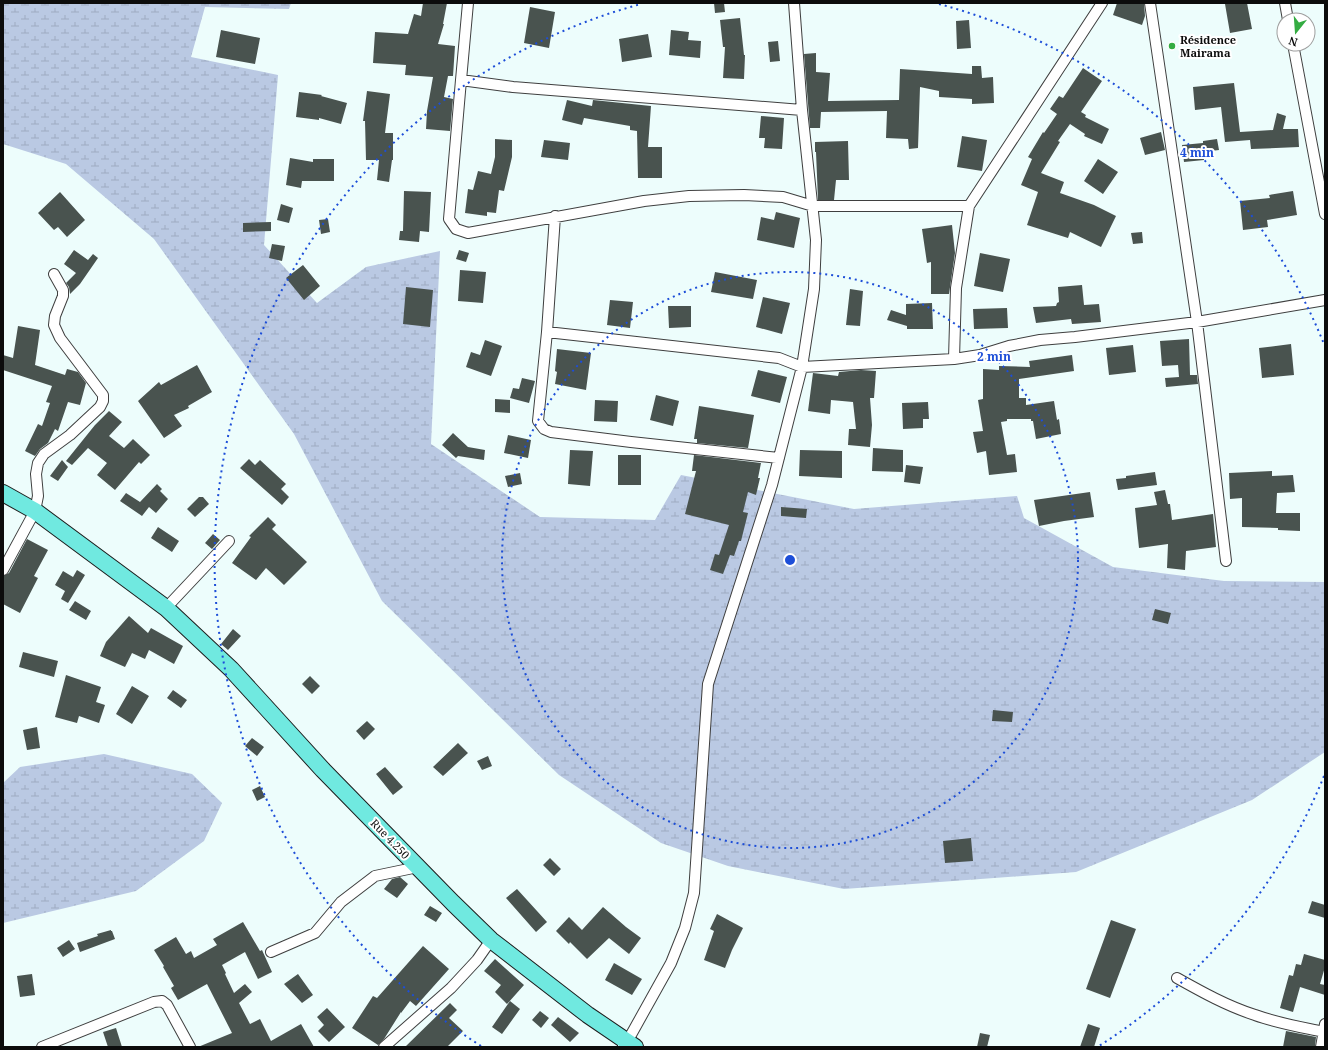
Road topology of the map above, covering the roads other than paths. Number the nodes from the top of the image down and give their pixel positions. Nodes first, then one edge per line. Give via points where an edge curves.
1 (468, 3) edge
2 (794, 3) edge
3 (1102, 3) edge
4 (1150, 3) edge
5 (1295, 52) edge
6 (461, 80) junction
7 (802, 110) junction
8 (813, 206) junction
9 (969, 206) junction
10 (1325, 214) edge
11 (555, 216) junction
12 (54, 274) dead end
13 (1325, 300) edge
14 (1197, 322) junction
15 (547, 332) junction
16 (954, 359) junction
17 (802, 367) junction
18 (779, 458) junction
19 (3, 493) edge
20 (34, 511) junction
21 (229, 541) dead end
22 (1226, 561) dead end
23 (3, 570) edge
24 (166, 608) junction
25 (418, 867) junction
26 (491, 940) junction
27 (271, 952) dead end
28 (1177, 978) dead end
29 (1324, 1028) edge
30 (628, 1045) edge
31 (42, 1047) edge
32 (190, 1047) edge
33 (384, 1047) edge
34 (1321, 1047) edge

1 - 6 street
2 - 7 street
3 - 9 street
4 - 14 street
5 - 10 street
6 - 7 street via 513,87
6 - 11 street via 449,219 456,229 468,233
7 - 8 street
8 - 9 street
8 - 11 street via 783,197 689,196 644,200
8 - 17 street via 816,240 814,289
9 - 16 street via 956,288
11 - 15 street
12 - 20 street via 63,290 54,326 60,338 103,395 103,401 100,408 44,454 38,463 38,496
13 - 14 street
14 - 16 street via 1040,340
14 - 22 street
15 - 17 street via 779,358
15 - 18 street via 538,421 544,429 631,442
16 - 17 street
17 - 18 street
18 - 30 street via 708,684 694,893 685,928 671,963
19 - 20 main road, Rue 4.250
20 - 23 street
20 - 24 main road, Rue 4.250
21 - 24 street
24 - 25 main road, Rue 4.250 via 231,669 323,770
25 - 26 main road, Rue 4.250
25 - 27 street via 375,876 341,902 315,933
26 - 30 main road, Rue 4.250
26 - 33 street via 477,960 451,988
28 - 29 street via 1222,1002 1254,1015
29 - 34 street
31 - 32 street via 162,1001 167,1005

